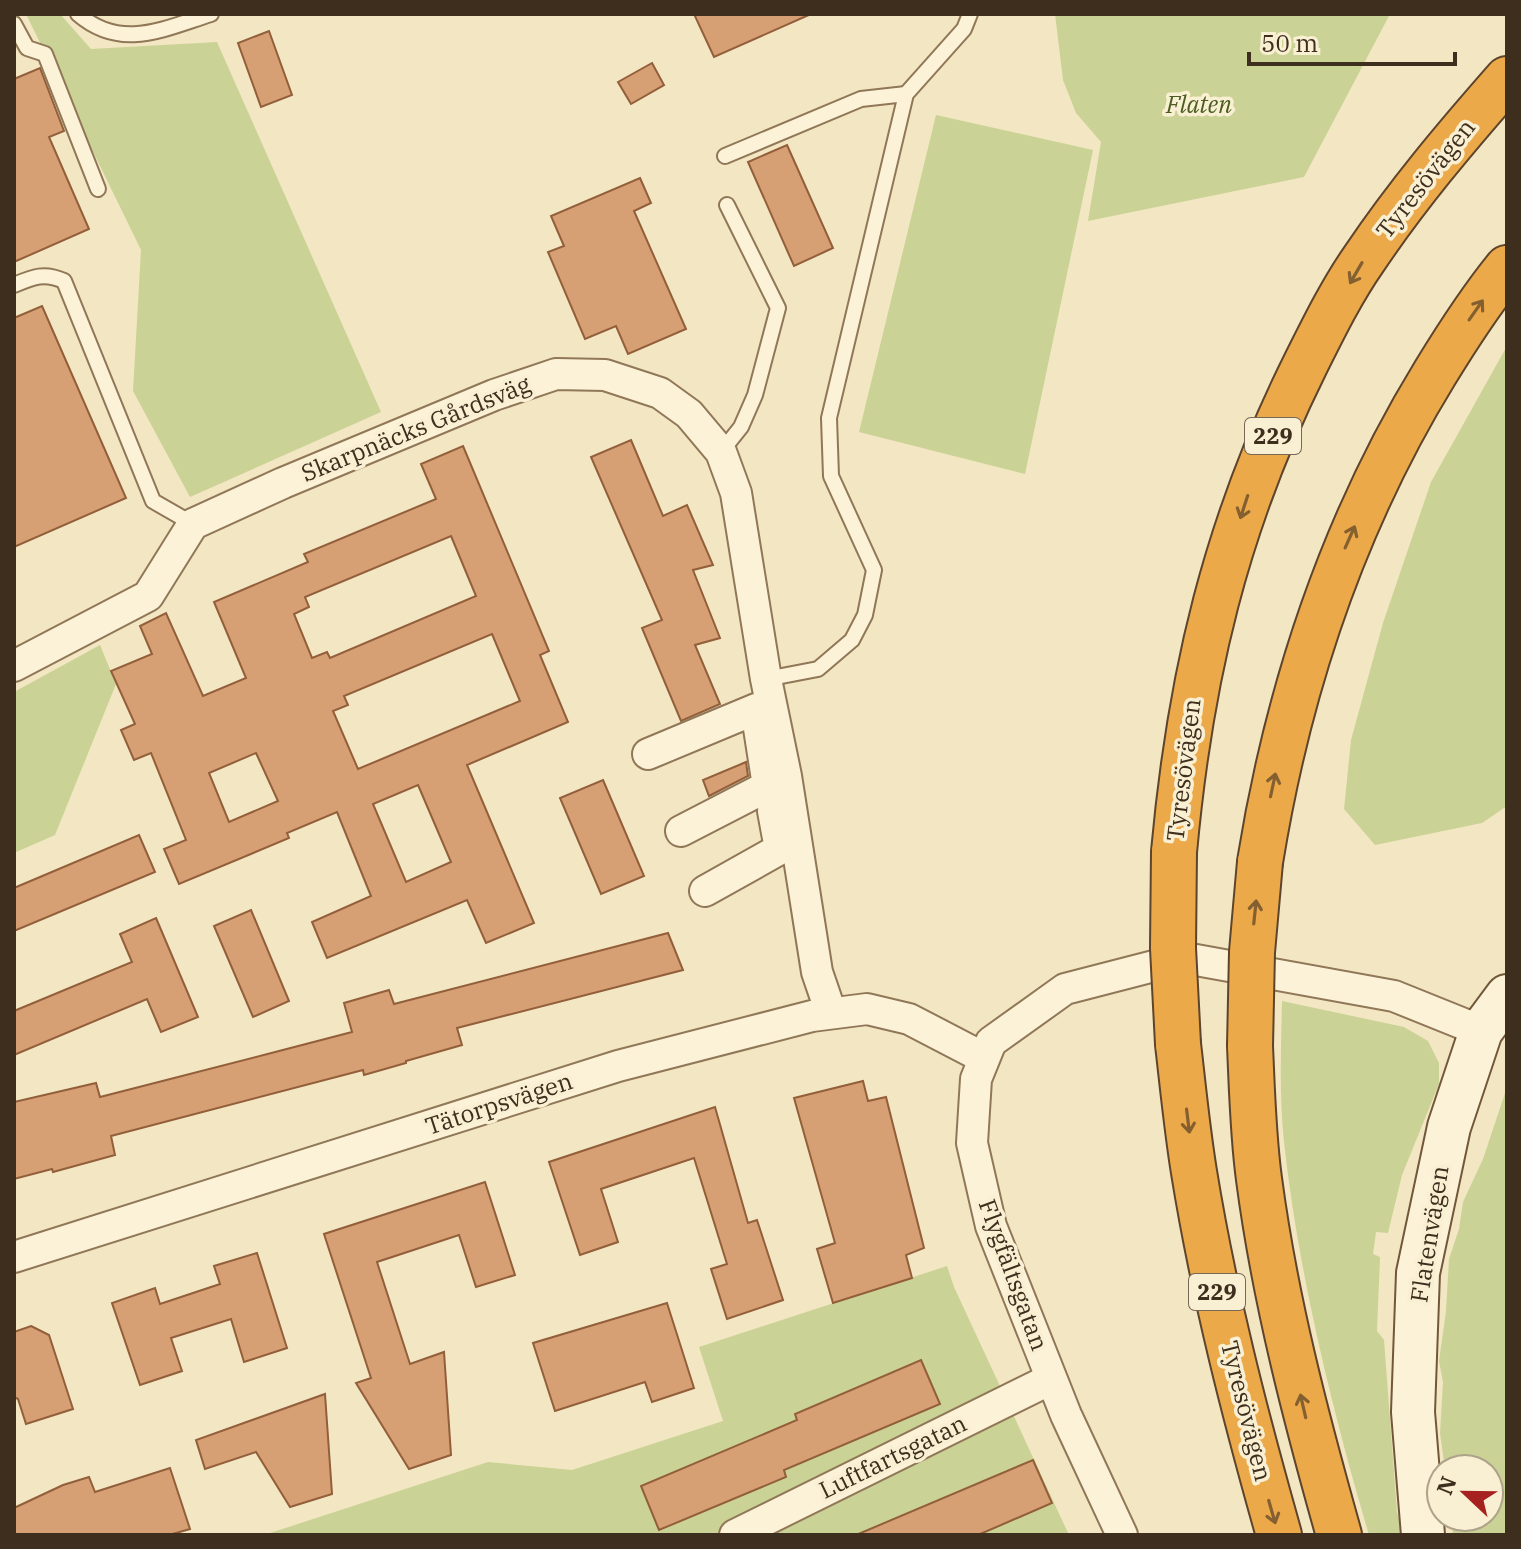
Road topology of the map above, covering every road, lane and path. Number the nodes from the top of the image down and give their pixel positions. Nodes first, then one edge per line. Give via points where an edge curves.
1 (78, 14) edge
2 (211, 14) edge
3 (970, 14) edge
4 (14, 24) edge
5 (1507, 79) edge
6 (906, 94) junction
7 (725, 156) dead end
8 (98, 189) dead end
9 (727, 205) dead end
10 (1507, 268) edge
11 (14, 285) edge
12 (721, 452) junction
13 (193, 524) junction
14 (16, 660) edge
15 (766, 679) junction
16 (648, 754) dead end
17 (768, 786) junction
18 (681, 831) dead end
19 (705, 891) dead end
20 (1507, 996) edge
21 (831, 1013) junction
22 (1481, 1031) junction
23 (984, 1058) junction
24 (14, 1257) edge
25 (1051, 1379) junction
26 (735, 1535) edge
27 (1122, 1535) edge
28 (1279, 1535) edge
29 (1339, 1535) edge
30 (1423, 1535) edge

1 - 2 lane via 101,31 130,36
3 - 6 lane via 964,29
4 - 8 lane via 27,48 45,54
5 -> 28 highway, Tyresövägen / 229, bridge via 1362,261 1322,331 1248,495 1194,689 1174,852 1178,1044 1194,1171 1217,1290
6 - 7 lane via 861,99
6 - 15 lane via 829,418 831,476 874,570 865,615 852,640 818,669
9 - 12 lane via 778,308 755,395 741,427
29 -> 10 highway, 229, bridge via 1306,1420 1259,1179 1250,1046 1260,862 1283,740 1347,541 1419,400
11 - 13 lane via 38,275 64,281 153,501
12 - 13 street, Skarpnäcks Gårdsväg via 689,414 660,393 605,375 556,374 494,395
12 - 15 street, Skarpnäcks Gårdsväg via 736,493
13 - 14 street via 148,596
15 - 21 street, Skarpnäcks Gårdsväg via 817,972
16 - 17 street via 756,709
17 - 18 street
17 - 19 street via 780,849
20 - 22 street, Flatenvägen
21 - 23 street, Tätorpsvägen via 867,1009 909,1019
21 - 24 street, Tätorpsvägen via 618,1066
22 - 23 street, Flygfältsgatan via 1394,996 1185,958 1065,989 991,1042
22 - 30 street, Flatenvägen via 1449,1127 1418,1273 1413,1412
23 - 25 street, Flygfältsgatan via 976,1079 972,1143 991,1226
25 - 26 street, Luftfartsgatan
25 - 27 street, Flygfältsgatan

